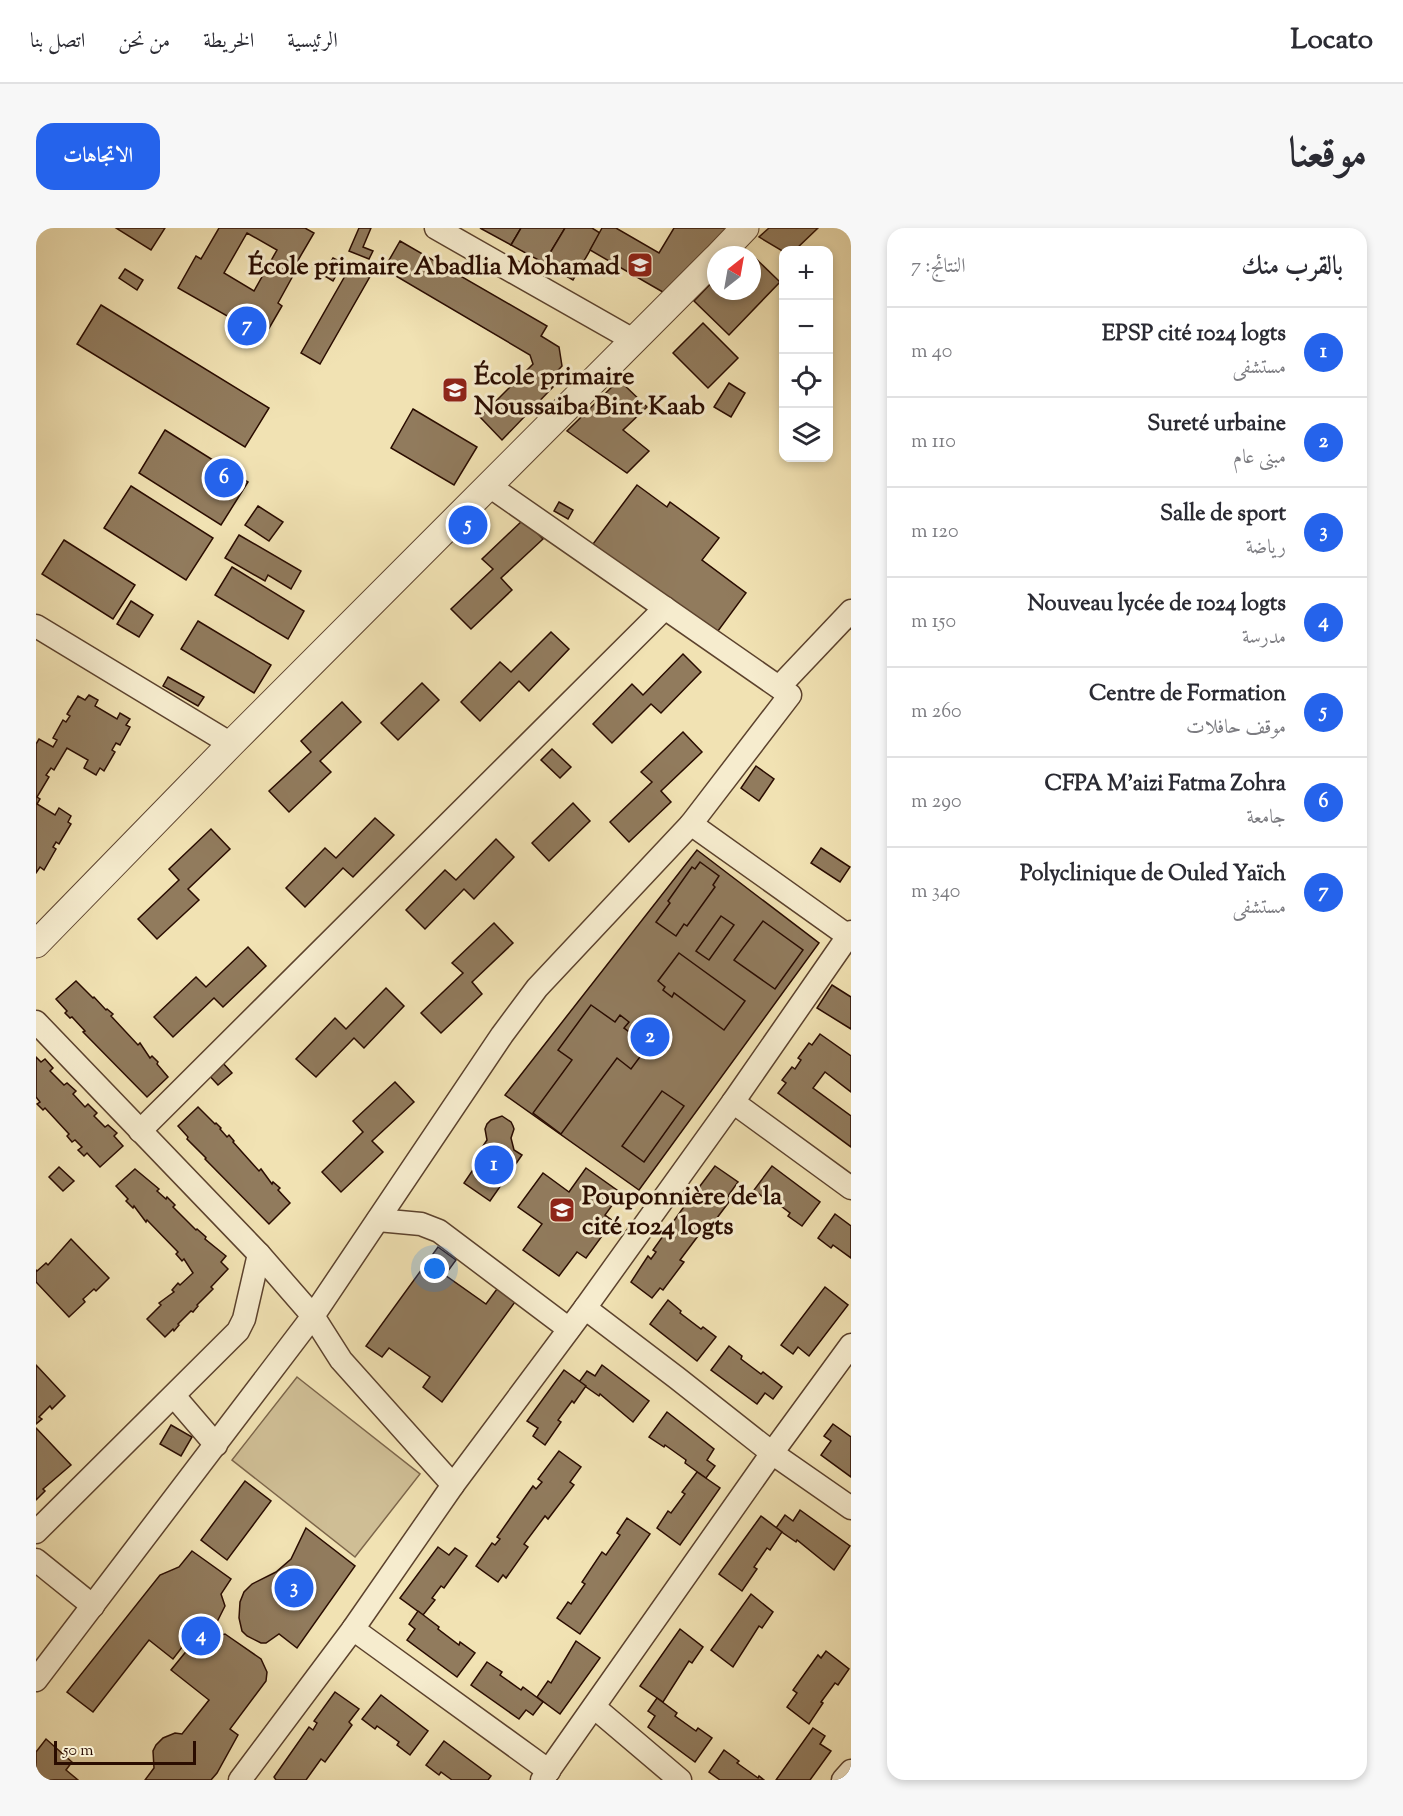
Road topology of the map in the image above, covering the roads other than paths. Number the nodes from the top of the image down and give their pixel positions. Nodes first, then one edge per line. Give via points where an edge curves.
1 (436, 228) edge
2 (745, 228) edge
3 (727, 246) edge
4 (707, 266) edge
5 (635, 341) junction
6 (488, 485) junction
7 (665, 608) junction
8 (851, 611) edge
9 (36, 626) edge
10 (779, 687) junction
11 (231, 744) junction
12 (691, 824) junction
13 (41, 932) edge
14 (850, 935) edge
15 (36, 1022) edge
16 (733, 1102) junction
17 (140, 1131) junction
18 (851, 1188) edge
19 (378, 1220) junction
20 (259, 1254) junction
21 (585, 1308) junction
22 (313, 1316) junction
23 (569, 1329) junction
24 (851, 1345) edge
25 (174, 1396) junction
26 (216, 1444) junction
27 (772, 1453) junction
28 (453, 1485) junction
29 (851, 1508) edge
30 (36, 1532) edge
31 (36, 1560) edge
32 (93, 1606) junction
33 (353, 1629) junction
34 (36, 1680) edge
35 (594, 1707) junction
36 (851, 1771) edge
37 (546, 1775) edge
38 (240, 1780) edge
39 (680, 1780) edge
40 (843, 1780) edge

1 - 5 street
2 - 3 street
4 - 5 street
5 - 6 street
6 - 7 street
6 - 11 street
7 - 10 street
7 - 17 street
8 - 10 street
9 - 11 street
10 - 12 street via 790,694
11 - 13 street
12 - 14 street
12 - 19 street via 537,988
14 - 16 street
15 - 17 street
16 - 18 street
16 - 21 street
17 - 20 street
19 - 22 street
19 - 23 street via 421,1224 439,1232
20 - 22 street
20 - 25 street via 247,1311 238,1330
21 - 23 street
21 - 27 street
22 - 26 street
22 - 28 street via 341,1360
23 - 28 street
24 - 27 street
25 - 26 street
25 - 30 street
26 - 32 street
27 - 29 street
27 - 35 street
28 - 33 street
31 - 32 street
32 - 34 street
33 - 37 street
33 - 38 street
35 - 37 street
35 - 39 street
36 - 40 street

